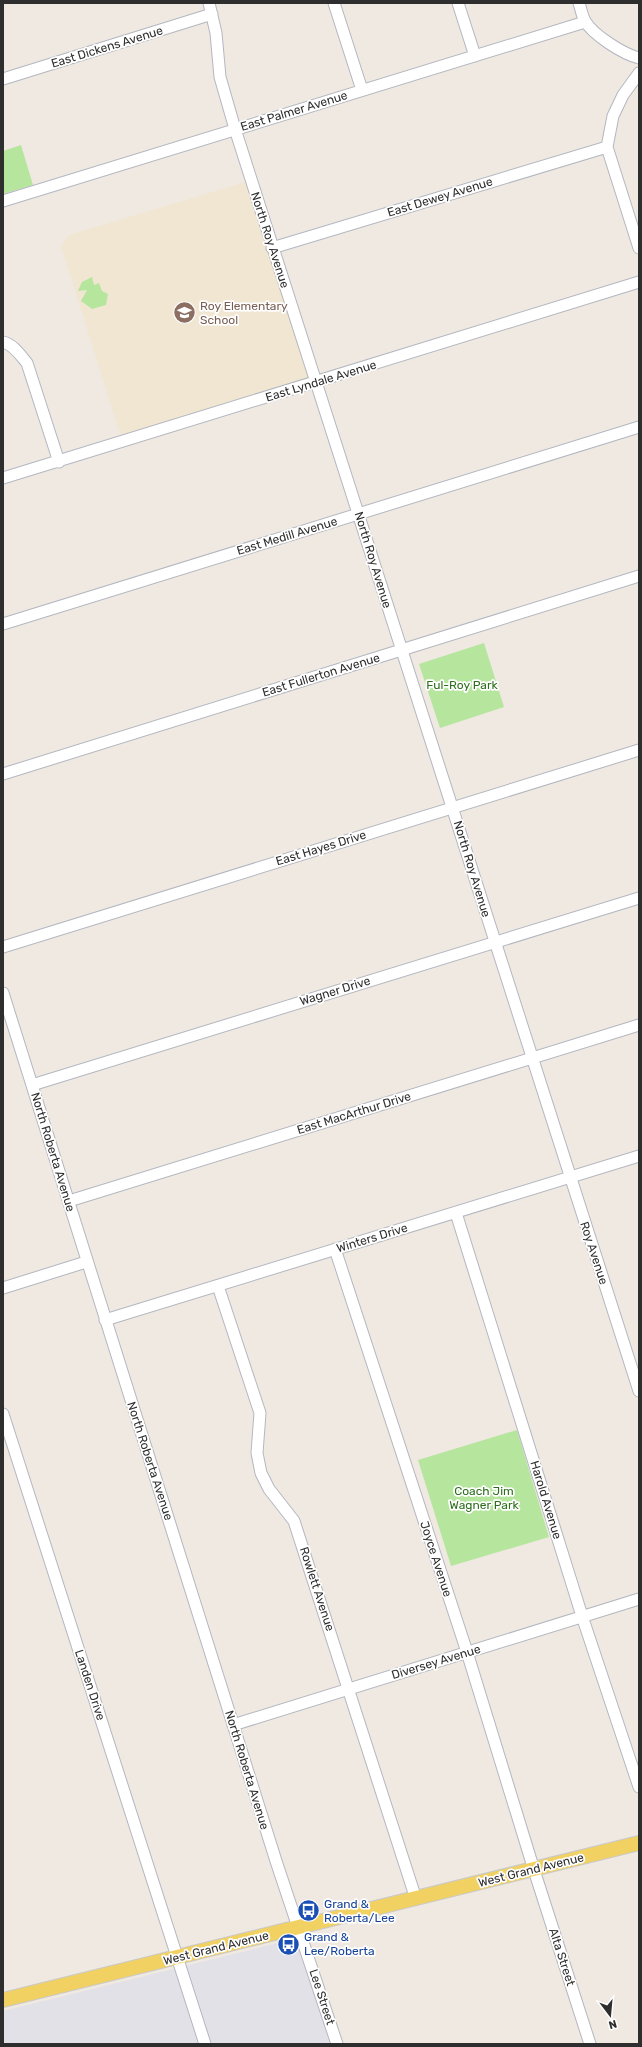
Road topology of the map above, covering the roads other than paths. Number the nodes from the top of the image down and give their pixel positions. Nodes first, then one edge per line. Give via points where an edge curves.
1 (334, 3) edge
2 (458, 3) edge
3 (579, 3) edge
4 (210, 8) edge
5 (585, 22) junction
6 (475, 56) junction
7 (639, 58) edge
8 (639, 73) edge
9 (3, 79) edge
10 (362, 90) junction
11 (235, 129) junction
12 (607, 147) junction
13 (3, 201) edge
14 (272, 248) junction
15 (639, 248) edge
16 (639, 282) edge
17 (3, 342) edge
18 (317, 382) junction
19 (639, 427) edge
20 (59, 462) junction
21 (3, 478) edge
22 (358, 514) junction
23 (639, 576) edge
24 (3, 624) edge
25 (401, 650) junction
26 (639, 750) edge
27 (3, 774) edge
28 (452, 807) junction
29 (639, 898) edge
30 (494, 942) junction
31 (3, 947) edge
32 (3, 993) edge
33 (639, 1025) edge
34 (531, 1058) junction
35 (32, 1085) junction
36 (550, 1115) joint
37 (639, 1156) edge
38 (570, 1177) junction
39 (69, 1201) junction
40 (456, 1213) junction
41 (335, 1249) junction
42 (86, 1262) junction
43 (218, 1286) junction
44 (3, 1288) edge
45 (105, 1320) junction
46 (639, 1391) edge
47 (3, 1414) edge
48 (639, 1599) edge
49 (582, 1616) junction
50 (467, 1652) junction
51 (350, 1688) junction
52 (233, 1724) junction
53 (639, 1787) edge
54 (639, 1843) edge
55 (534, 1870) junction
56 (416, 1899) junction
57 (299, 1928) junction
58 (176, 1957) junction
59 (3, 2000) edge
60 (205, 2044) edge
61 (337, 2044) edge
62 (590, 2044) edge

1 - 10 street
2 - 6 street
3 - 5 street
4 - 9 street, East Dickens Avenue
4 - 11 street, North Roy Avenue via 216,33 220,77
5 - 6 street, East Palmer Avenue
5 - 7 street via 613,47
6 - 10 street, East Palmer Avenue
8 - 12 street via 623,95 613,116
10 - 11 street, East Palmer Avenue
11 - 13 street, East Palmer Avenue
11 - 14 street, North Roy Avenue
12 - 14 street, East Dewey Avenue
12 - 15 street
14 - 18 street, North Roy Avenue
16 - 18 street, East Lyndale Avenue
17 - 20 street via 18,352 27,363
18 - 20 street, East Lyndale Avenue
18 - 22 street, North Roy Avenue
19 - 22 street, East Medill Avenue
20 - 21 street, East Lyndale Avenue
22 - 24 street, East Medill Avenue
22 - 25 street, North Roy Avenue
23 - 25 street, East Fullerton Avenue
25 - 27 street, East Fullerton Avenue
25 - 28 street, North Roy Avenue
26 - 28 street, East Hayes Drive
28 - 30 street, North Roy Avenue
28 - 31 street, East Hayes Drive
29 - 30 street, Wagner Drive
30 - 34 street, North Roy Avenue
30 - 35 street, Wagner Drive
32 - 35 street, North Roberta Avenue
33 - 34 street, East MacArthur Drive
34 - 36 street, North Roy Avenue
34 - 39 street, East MacArthur Drive
35 - 39 street, North Roberta Avenue
36 - 38 street, Roy Avenue
37 - 38 street, Winters Drive
38 - 40 street, Winters Drive
38 - 46 street, Roy Avenue
39 - 42 street, North Roberta Avenue
40 - 41 street, Winters Drive
40 - 49 street, Harold Avenue
41 - 43 street, Winters Drive
41 - 50 street, Joyce Avenue
42 - 44 street
42 - 45 street, North Roberta Avenue
43 - 45 street, Winters Drive
43 - 51 street, Rowlett Avenue via 260,1413 258,1453 261,1473 269,1489 294,1521
45 - 52 street, North Roberta Avenue
47 - 58 street, Landen Drive
48 - 49 street, Diversey Avenue
49 - 50 street, Diversey Avenue
49 - 53 street, Harold Avenue
50 - 51 street, Diversey Avenue
50 - 55 street, Joyce Avenue
51 - 52 street, Diversey Avenue
51 - 56 street, Rowlett Avenue
52 - 57 street, North Roberta Avenue
54 - 55 main road, West Grand Avenue
55 - 56 main road, West Grand Avenue
55 - 62 street, Alta Street
56 - 57 main road, West Grand Avenue
57 - 58 main road, West Grand Avenue
57 - 61 street, Lee Street
58 - 59 main road, West Grand Avenue
58 - 60 street, Landen Drive

